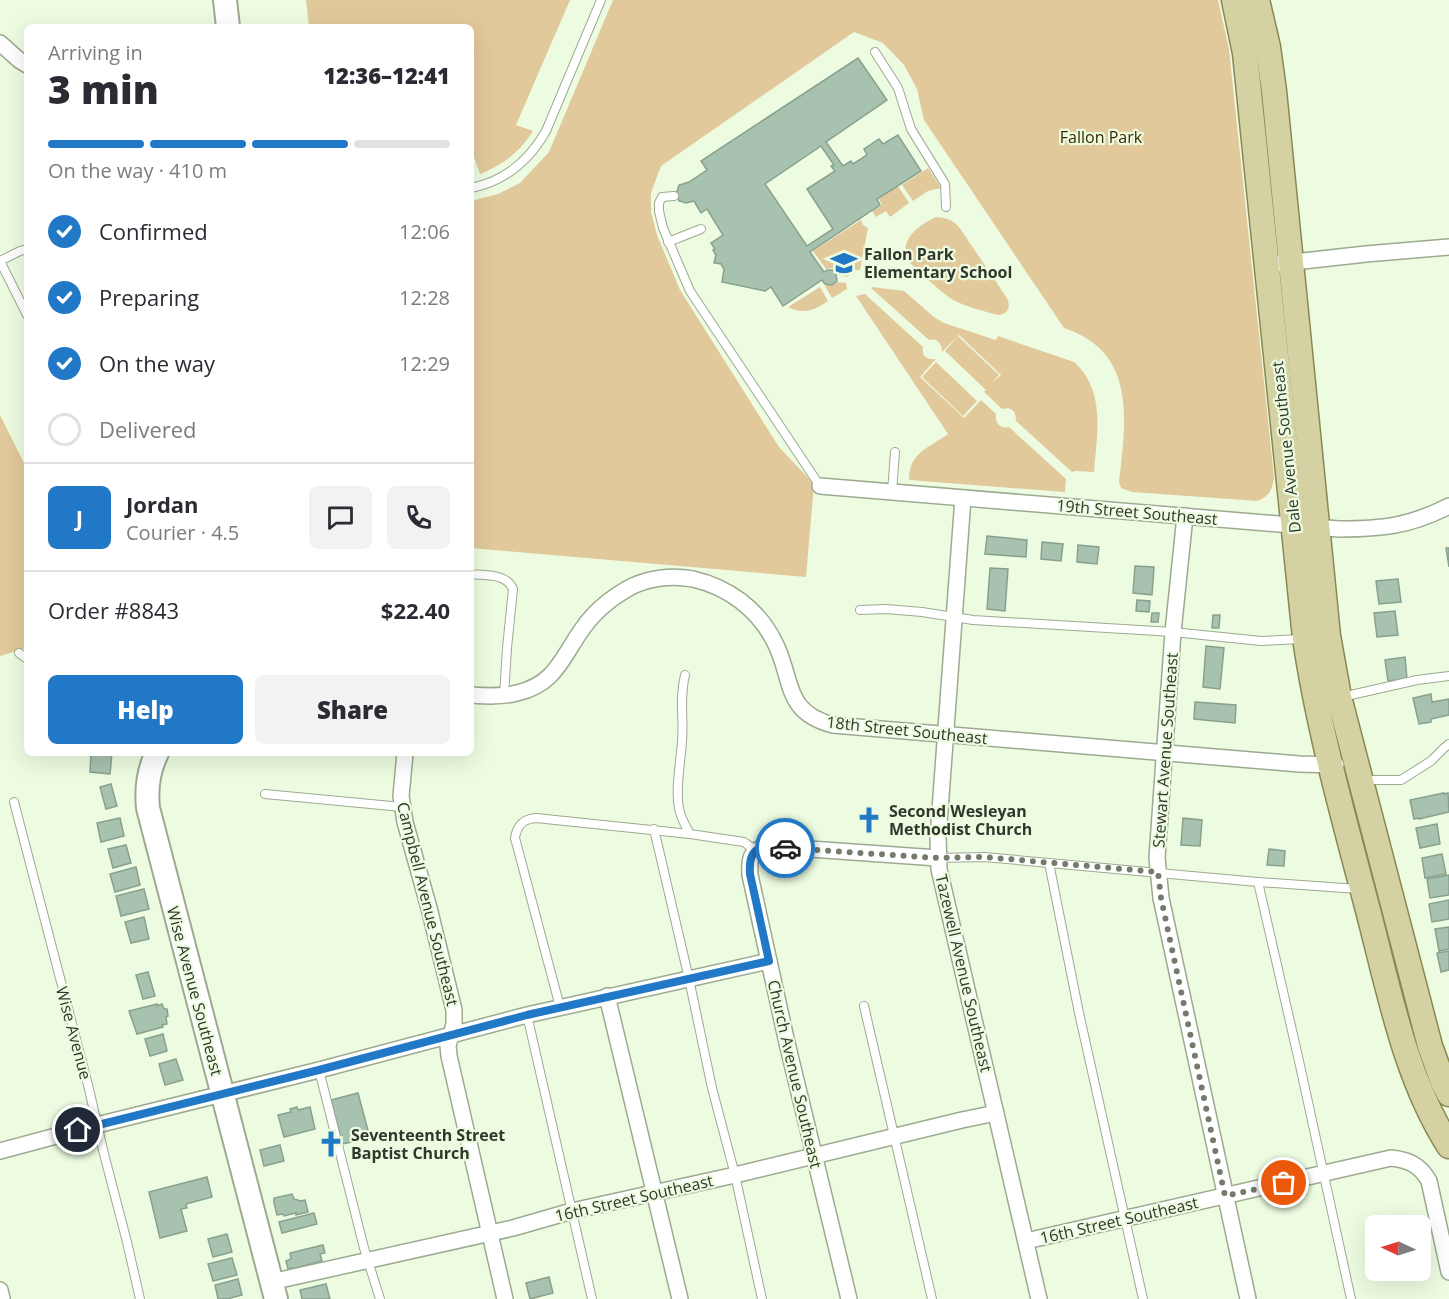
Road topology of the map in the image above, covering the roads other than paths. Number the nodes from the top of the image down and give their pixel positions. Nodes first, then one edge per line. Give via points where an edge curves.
1 (225, 0) edge
2 (601, 0) edge
3 (1234, 0) edge
4 (1257, 0) edge
5 (228, 24) edge
6 (0, 44) edge
7 (875, 52) dead end
8 (24, 63) edge
9 (474, 187) edge
10 (674, 196) dead end
11 (946, 207) dead end
12 (701, 229) dead end
13 (668, 242) junction
14 (1449, 247) edge
15 (24, 250) edge
16 (1279, 264) junction
17 (24, 309) edge
18 (895, 452) dead end
19 (820, 486) joint
20 (892, 492) junction
21 (963, 498) junction
22 (1449, 506) edge
23 (1185, 516) junction
24 (1305, 526) junction
25 (474, 574) edge
26 (860, 610) dead end
27 (954, 617) junction
28 (1173, 632) junction
29 (1305, 638) junction
30 (19, 653) dead end
31 (24, 657) edge
32 (685, 675) dead end
33 (1449, 676) edge
34 (474, 695) edge
35 (504, 696) junction
36 (1339, 697) junction
37 (946, 735) junction
38 (1449, 744) edge
39 (1165, 753) junction
40 (156, 756) edge
41 (405, 756) edge
42 (1331, 765) junction
43 (1358, 773) junction
44 (265, 794) dead end
45 (14, 802) dead end
46 (402, 807) junction
47 (654, 830) junction
48 (690, 834) junction
49 (756, 850) junction
50 (938, 858) junction
51 (1049, 863) junction
52 (1158, 872) junction
53 (1258, 882) junction
54 (1363, 889) junction
55 (769, 961) junction
56 (689, 979) junction
57 (607, 996) junction
58 (864, 1006) dead end
59 (560, 1007) junction
60 (527, 1015) junction
61 (452, 1034) junction
62 (319, 1070) junction
63 (222, 1094) junction
64 (1449, 1094) edge
65 (996, 1113) junction
66 (97, 1125) junction
67 (894, 1136) junction
68 (1448, 1144) edge
69 (0, 1151) edge
70 (814, 1155) junction
71 (1324, 1174) junction
72 (735, 1175) junction
73 (655, 1193) junction
74 (1225, 1196) junction
75 (572, 1211) junction
76 (1125, 1219) junction
77 (490, 1233) junction
78 (1026, 1241) junction
79 (369, 1260) junction
80 (1449, 1272) edge
81 (0, 1290) edge
82 (274, 1291) edge
83 (2, 1299) edge
84 (140, 1299) edge
85 (380, 1299) edge
86 (505, 1299) edge
87 (592, 1299) edge
88 (680, 1299) edge
89 (762, 1299) edge
90 (849, 1299) edge
91 (932, 1299) edge
92 (1039, 1299) edge
93 (1143, 1299) edge
94 (1248, 1299) edge
95 (1351, 1299) edge

1 - 5 street
2 - 9 lane via 537,147 508,174
3 - 16 main road, Dale Avenue Southeast
4 - 16 main road, Dale Avenue Southeast via 1274,91
6 - 8 street
7 - 11 lane via 898,88 911,129 945,184
10 - 13 lane via 663,197 659,203
12 - 13 lane
13 - 19 lane via 690,291
14 - 16 street
15 - 17 lane via 0,261
16 - 24 main road, Dale Avenue Southeast
18 - 20 lane
19 - 20 street, 19th Street Southeast
20 - 21 street, 19th Street Southeast
21 - 23 street, 19th Street Southeast
21 - 27 street, Tazewell Avenue Southeast
22 - 24 street, 19th Street Southeast via 1403,524 1371,529
23 - 24 street, 19th Street Southeast
23 - 28 street, Stewart Avenue Southeast
24 - 29 main road, Dale Avenue Southeast
24 - 36 main road, Dale Avenue Southeast
25 - 35 lane via 503,578 513,589
26 - 27 lane
27 - 28 lane
27 - 37 street, Tazewell Avenue Southeast
28 - 29 lane via 1261,641
28 - 39 street, Stewart Avenue Southeast
29 - 42 main road, Dale Avenue Southeast
30 - 31 lane
32 - 48 lane via 677,800
33 - 36 lane
34 - 35 street, 18th Street Southeast
35 - 37 street, 18th Street Southeast via 535,687 547,679 599,610 629,587 667,577 686,578 733,595 764,624 783,662 789,688 810,716 833,725
36 - 43 main road, Dale Avenue Southeast
37 - 39 street, 18th Street Southeast
37 - 50 street, Tazewell Avenue Southeast
38 - 43 lane via 1401,780
39 - 42 street, 18th Street Southeast
39 - 52 street, Stewart Avenue Southeast
40 - 63 street, Wise Avenue Southeast via 149,773 148,808
41 - 46 street, Campbell Avenue Southeast
42 - 43 street, 18th Street Southeast
42 - 54 main road, Dale Avenue Southeast
43 - 64 main road, Dale Avenue Southeast via 1430,1046
44 - 46 lane
45 - 66 lane, Wise Avenue
46 - 61 street, Campbell Avenue Southeast via 454,1010
47 - 48 lane
47 - 56 lane
47 - 59 lane via 528,818 516,830
48 - 49 lane via 744,842
49 - 50 street via 767,846
49 - 55 street, Church Avenue Southeast via 749,861 750,874
50 - 51 lane via 984,857
50 - 65 street, Tazewell Avenue Southeast
51 - 52 lane
51 - 76 lane
52 - 53 lane
52 - 74 street, Stewart Avenue Southeast
53 - 54 lane
53 - 71 lane
54 - 68 main road, Dale Avenue Southeast via 1415,1078
55 - 56 street
55 - 70 street, Church Avenue Southeast
56 - 57 street
56 - 72 lane
57 - 59 street
57 - 73 street
58 - 67 lane
59 - 60 street
60 - 61 street
60 - 75 lane
61 - 62 street
61 - 77 street, Campbell Avenue Southeast via 449,1056
62 - 63 street
62 - 79 lane
63 - 66 street
63 - 82 street, Wise Avenue Southeast
65 - 67 street, 16th Street Southeast
65 - 78 street, Tazewell Avenue Southeast
66 - 69 street
66 - 84 lane, Wise Avenue
67 - 70 street, 16th Street Southeast
67 - 91 lane
70 - 72 street, 16th Street Southeast
70 - 90 street, Church Avenue Southeast
71 - 74 street, 16th Street Southeast
71 - 80 street, 16th Street Southeast via 1391,1158 1402,1159 1424,1172 1432,1187
71 - 95 lane
72 - 73 street, 16th Street Southeast
72 - 89 lane
73 - 75 street, 16th Street Southeast
73 - 88 street
74 - 76 street, 16th Street Southeast
74 - 94 street, Stewart Avenue Southeast
75 - 77 street, 16th Street Southeast
75 - 87 lane
76 - 78 street, 16th Street Southeast
76 - 93 lane
77 - 79 street, 16th Street Southeast
77 - 86 street, Campbell Avenue Southeast
78 - 92 street, Tazewell Avenue Southeast
79 - 82 street, 16th Street Southeast
79 - 85 lane
81 - 83 street

